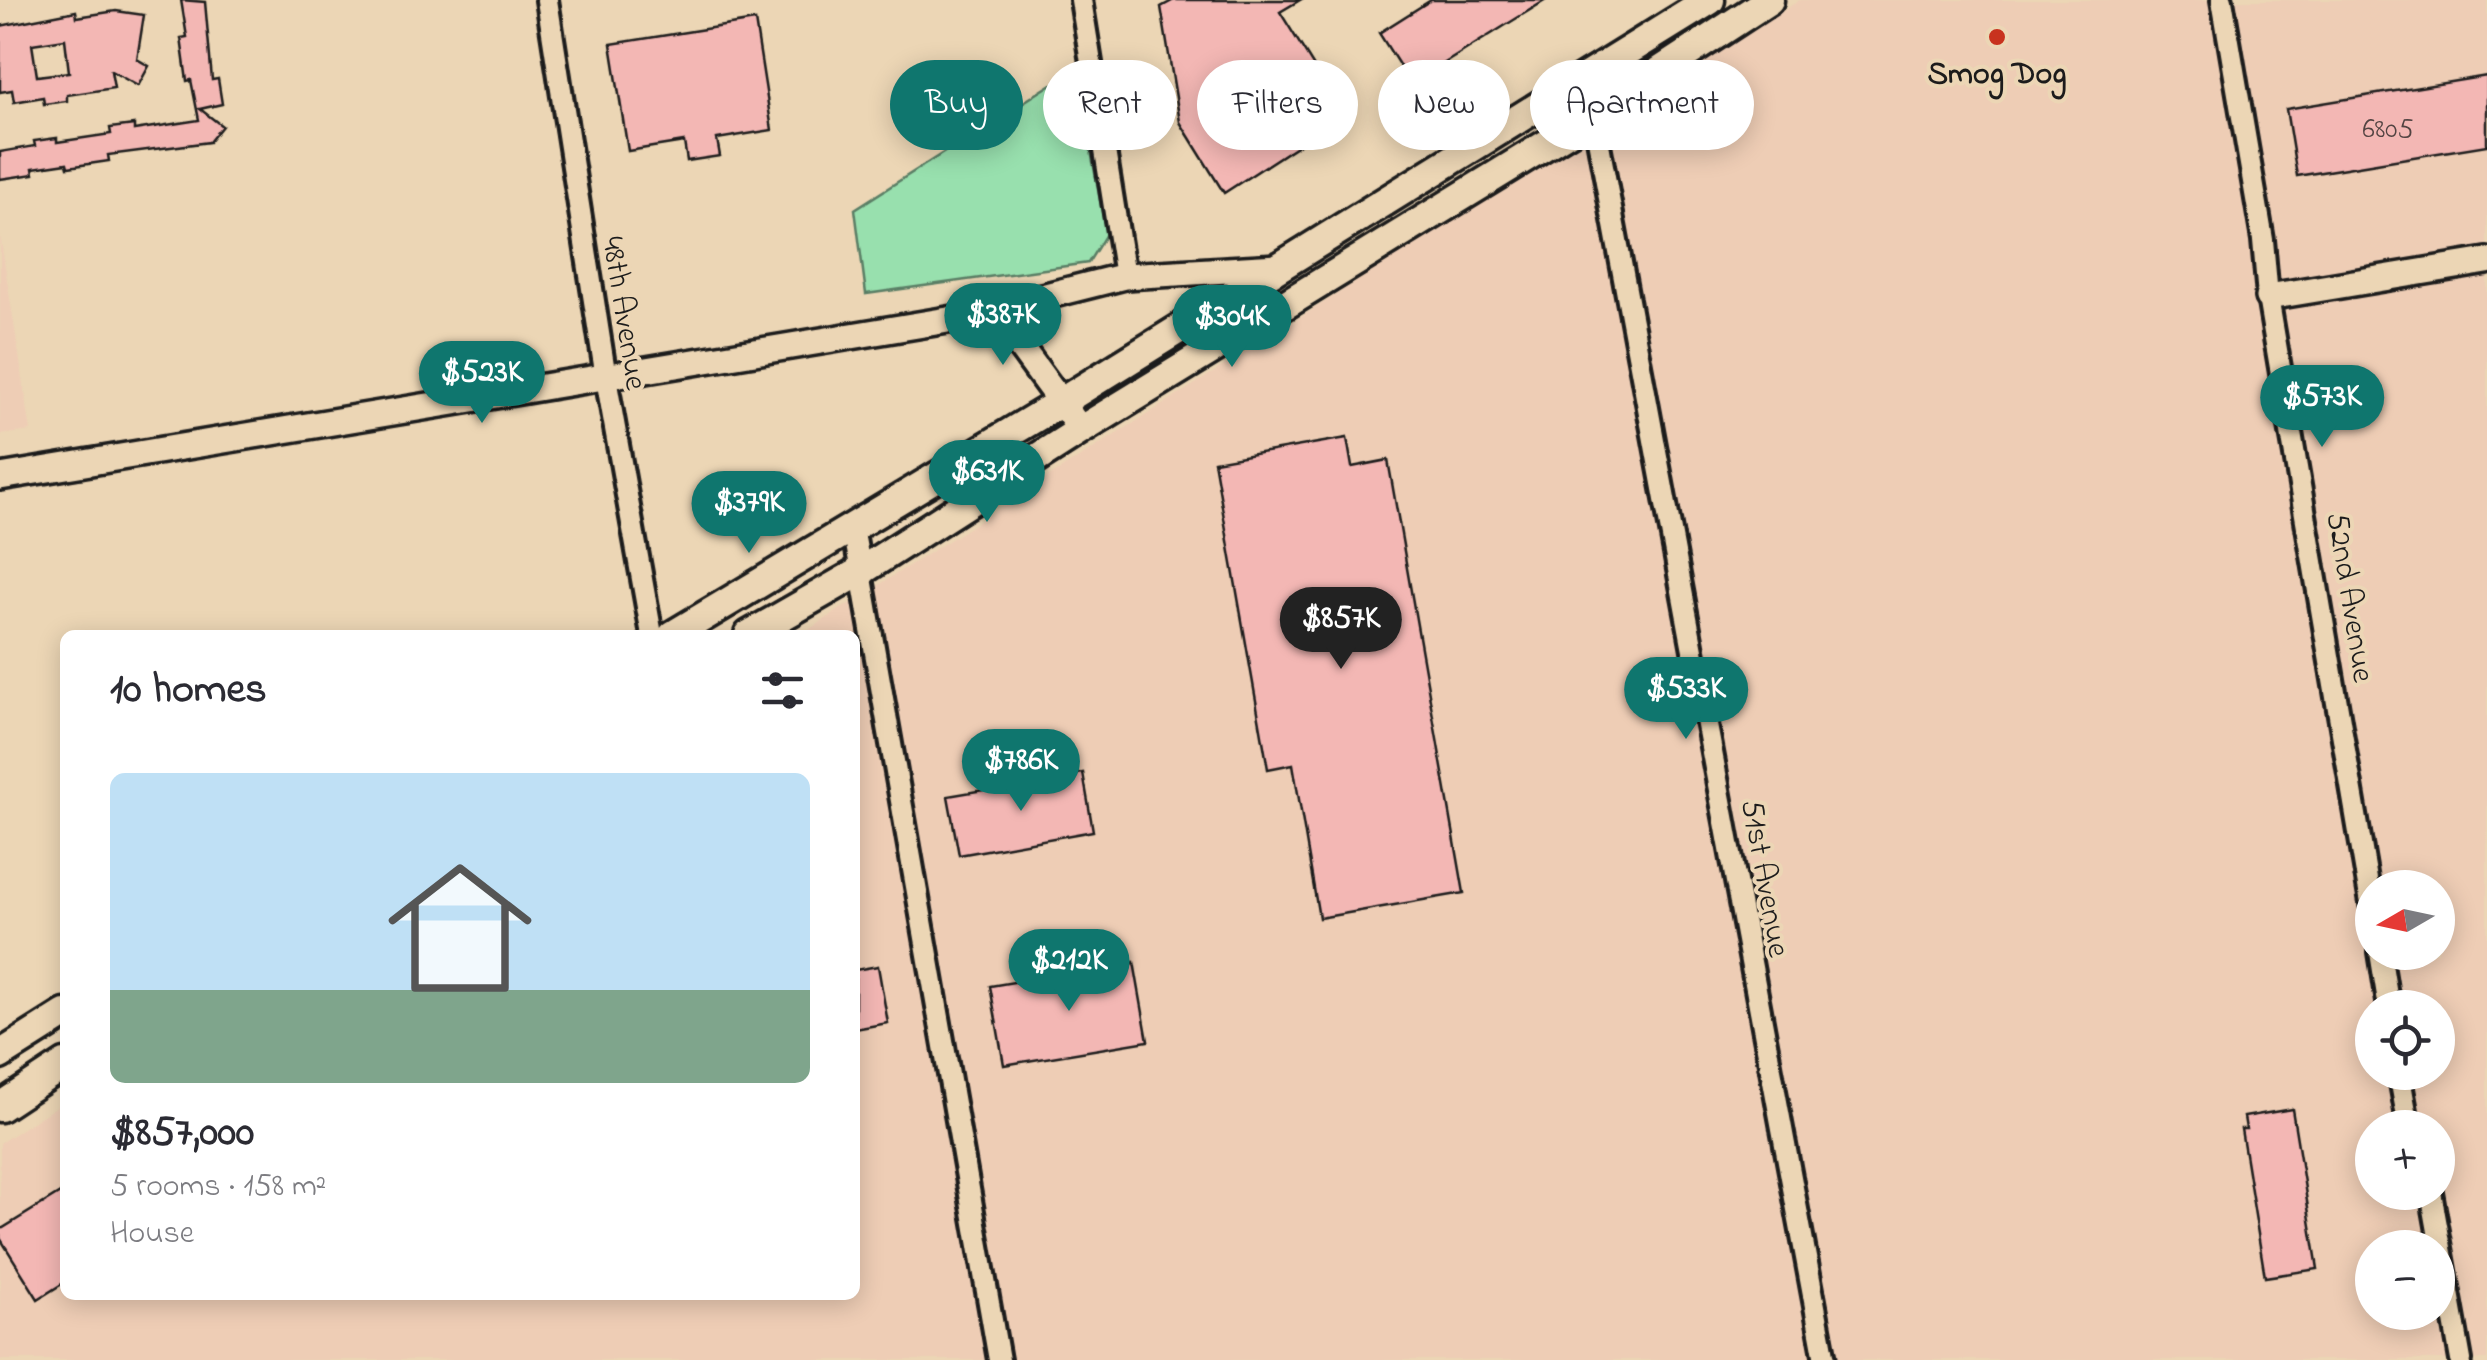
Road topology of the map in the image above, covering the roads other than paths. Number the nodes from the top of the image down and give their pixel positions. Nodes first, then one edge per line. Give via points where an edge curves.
1 (548, 0) edge
2 (1081, 0) edge
3 (1710, 0) edge
4 (1768, 0) edge
5 (2222, 0) edge
6 (1675, 60) edge
7 (1510, 126) edge
8 (1471, 150) edge
9 (1474, 150) edge
10 (1533, 150) edge
11 (1601, 150) edge
12 (2487, 262) edge
13 (1345, 266) junction
14 (1278, 267) junction
15 (1125, 276) junction
16 (2268, 298) junction
17 (954, 319) junction
18 (606, 378) junction
19 (1063, 401) junction
20 (1081, 430) junction
21 (0, 477) edge
22 (854, 527) junction
23 (861, 571) junction
24 (651, 630) edge
25 (681, 630) edge
26 (759, 630) edge
27 (2366, 870) edge
28 (60, 1017) edge
29 (0, 1055) edge
30 (60, 1067) edge
31 (0, 1107) edge
32 (2434, 1210) edge
33 (999, 1360) edge
34 (1825, 1360) edge
35 (2461, 1360) edge

1 - 18 street, 48th Avenue
2 - 15 street
3 - 7 main road
4 - 6 main road
5 - 16 street, 52nd Avenue
8 - 14 main road
9 - 13 main road via 1458,174 1360,237
10 - 13 main road
11 - 34 street, 51st Avenue
12 - 16 street
13 - 20 main road
14 - 15 street
14 - 19 main road
15 - 17 street
16 - 27 street, 52nd Avenue
17 - 18 street
17 - 19 street via 1020,345
18 - 21 street
18 - 24 street, 48th Avenue
19 - 20 street
19 - 22 main road
20 - 23 main road
22 - 23 street
22 - 25 main road
23 - 26 main road
23 - 33 street
28 - 29 main road
30 - 31 main road
32 - 35 street

